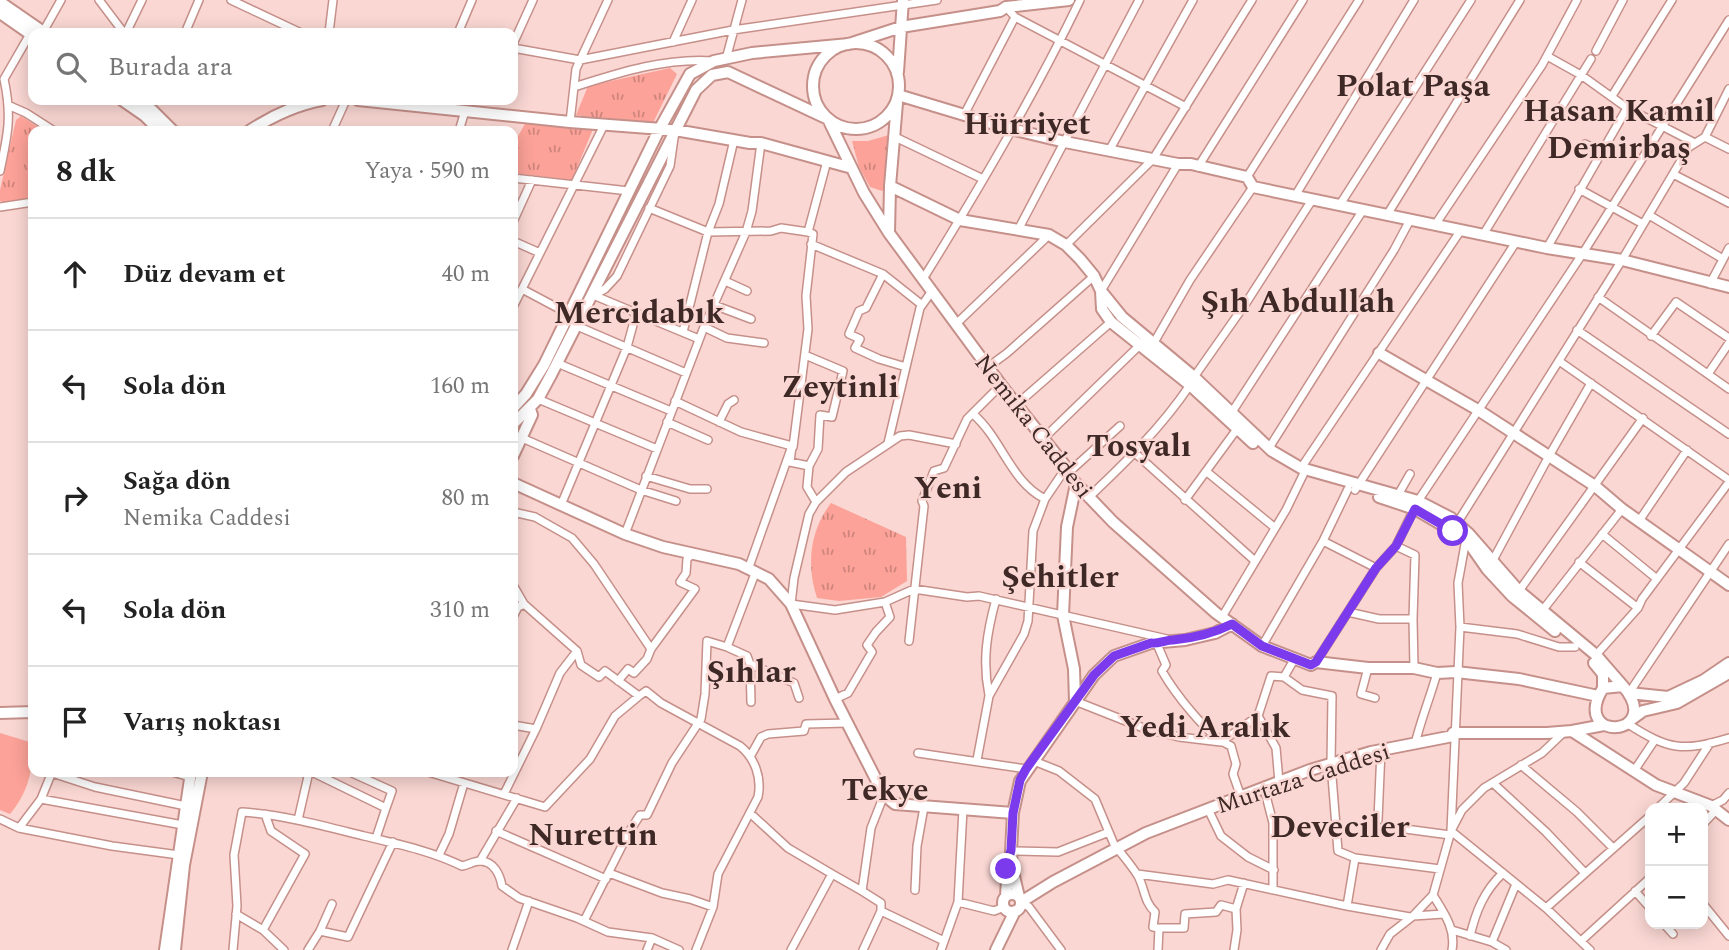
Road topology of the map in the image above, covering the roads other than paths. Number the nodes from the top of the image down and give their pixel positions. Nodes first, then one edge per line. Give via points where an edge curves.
1 (61, 0) edge
2 (99, 0) edge
3 (142, 0) edge
4 (199, 0) edge
5 (231, 0) edge
6 (472, 0) edge
7 (533, 0) edge
8 (608, 0) edge
9 (692, 0) edge
10 (741, 0) edge
11 (937, 0) edge
12 (1069, 0) edge
13 (1080, 0) edge
14 (1139, 0) edge
15 (1193, 0) edge
16 (1252, 0) edge
17 (1303, 0) edge
18 (1359, 0) edge
19 (1414, 0) edge
20 (1471, 0) edge
21 (1520, 0) edge
22 (1577, 0) edge
23 (1623, 0) edge
24 (1672, 0) edge
25 (329, 1) edge
26 (0, 2) edge
27 (902, 3) edge
28 (1006, 7) junction
29 (0, 13) edge
30 (1015, 17) junction
31 (1729, 20) edge
32 (901, 27) junction
33 (28, 28) edge
34 (31, 28) edge
35 (42, 28) edge
36 (121, 28) edge
37 (128, 28) edge
38 (187, 28) edge
39 (290, 28) edge
40 (329, 28) edge
41 (460, 28) edge
42 (733, 33) junction
43 (518, 34) edge
44 (1061, 41) junction
45 (673, 42) junction
46 (849, 44) junction
47 (28, 47) edge
48 (518, 47) edge
49 (1596, 51) dead end
50 (726, 56) junction
51 (1547, 56) junction
52 (1591, 59) dead end
53 (580, 60) junction
54 (714, 61) junction
55 (1106, 65) junction
56 (898, 75) junction
57 (1581, 75) junction
58 (1145, 86) junction
59 (574, 87) junction
60 (1729, 89) edge
61 (1612, 96) junction
62 (897, 97) junction
63 (129, 105) edge
64 (155, 105) edge
65 (300, 105) edge
66 (344, 105) edge
67 (407, 105) edge
68 (10, 106) junction
69 (1186, 107) junction
70 (1627, 108) junction
71 (465, 111) junction
72 (964, 115) junction
73 (828, 119) junction
74 (570, 122) junction
75 (604, 125) junction
76 (46, 126) edge
77 (155, 126) edge
78 (170, 126) edge
79 (256, 126) edge
80 (334, 126) edge
81 (460, 126) edge
82 (1662, 126) junction
83 (1011, 129) junction
84 (675, 130) junction
85 (659, 131) junction
86 (893, 136) junction
87 (1705, 137) junction
88 (734, 140) junction
89 (1065, 142) junction
90 (1693, 142) junction
91 (761, 143) junction
92 (1585, 144) dead end
93 (1110, 149) junction
94 (1729, 149) edge
95 (1600, 152) junction
96 (1153, 159) junction
97 (827, 161) junction
98 (1178, 164) junction
99 (1198, 167) junction
100 (852, 168) junction
101 (0, 171) edge
102 (1673, 174) junction
103 (983, 178) junction
104 (518, 179) edge
105 (532, 180) junction
106 (1250, 182) junction
107 (574, 186) junction
108 (890, 186) junction
109 (1579, 189) junction
110 (629, 191) junction
111 (1295, 196) junction
112 (1312, 200) junction
113 (28, 203) edge
114 (1729, 203) edge
115 (1339, 206) junction
116 (1612, 206) junction
117 (0, 207) edge
118 (649, 208) junction
119 (1363, 210) junction
120 (518, 211) edge
121 (1387, 215) junction
122 (1649, 215) junction
123 (960, 220) junction
124 (1410, 220) junction
125 (1643, 224) junction
126 (1435, 225) junction
127 (1018, 230) junction
128 (1461, 230) junction
129 (708, 232) junction
130 (746, 232) junction
131 (808, 232) junction
132 (889, 233) junction
133 (1049, 235) junction
134 (1483, 235) junction
135 (1516, 242) junction
136 (518, 243) edge
137 (811, 244) junction
138 (1066, 245) junction
139 (1729, 247) edge
140 (1547, 248) junction
141 (540, 253) junction
142 (1583, 253) junction
143 (1723, 259) junction
144 (1622, 260) junction
145 (883, 274) junction
146 (1094, 276) junction
147 (923, 279) junction
148 (725, 281) junction
149 (1710, 284) junction
150 (1729, 287) edge
151 (522, 289) junction
152 (747, 291) dead end
153 (932, 291) junction
154 (1101, 291) junction
155 (593, 295) junction
156 (518, 297) edge
157 (1598, 297) junction
158 (714, 305) junction
159 (922, 305) junction
160 (569, 314) junction
161 (636, 314) junction
162 (751, 319) dead end
163 (1111, 322) junction
164 (956, 324) junction
165 (577, 326) junction
166 (704, 327) junction
167 (1577, 330) junction
168 (682, 331) junction
169 (1651, 336) junction
170 (699, 339) junction
171 (1729, 341) edge
172 (764, 343) dead end
173 (1146, 346) junction
174 (627, 347) junction
175 (1379, 353) junction
176 (805, 355) junction
177 (1559, 361) junction
178 (557, 363) junction
179 (988, 366) junction
180 (906, 367) junction
181 (686, 373) junction
182 (1708, 374) junction
183 (1192, 381) junction
184 (1427, 381) junction
185 (1591, 383) junction
186 (1001, 384) junction
187 (610, 385) junction
188 (1729, 388) edge
189 (538, 399) junction
190 (734, 400) dead end
191 (675, 401) junction
192 (518, 402) edge
193 (1016, 405) junction
194 (530, 409) junction
195 (1478, 410) junction
196 (671, 411) junction
197 (1232, 412) junction
198 (973, 414) junction
199 (1643, 418) junction
200 (518, 420) edge
201 (667, 422) junction
202 (719, 422) junction
203 (596, 424) junction
204 (1120, 426) dead end
205 (1237, 429) junction
206 (1729, 433) edge
207 (1514, 434) junction
208 (522, 438) junction
209 (1044, 438) junction
210 (708, 440) dead end
211 (888, 443) junction
212 (956, 444) junction
213 (518, 446) edge
214 (792, 446) junction
215 (1269, 448) junction
216 (656, 449) junction
217 (1687, 450) junction
218 (1135, 453) junction
219 (1549, 456) junction
220 (579, 462) junction
221 (809, 466) junction
222 (1067, 471) junction
223 (1207, 472) junction
224 (1302, 472) junction
225 (1410, 474) dead end
226 (646, 475) junction
227 (1729, 481) edge
228 (1076, 484) junction
229 (518, 485) edge
230 (1595, 486) junction
231 (1354, 488) junction
232 (708, 489) dead end
233 (641, 490) junction
234 (1398, 495) junction
235 (1088, 498) junction
236 (1045, 499) junction
237 (1185, 500) junction
238 (676, 501) dead end
239 (816, 502) junction
240 (561, 505) junction
241 (1417, 505) junction
242 (1622, 509) junction
243 (518, 513) edge
244 (1639, 520) junction
245 (1274, 527) junction
246 (1455, 527) junction
247 (625, 534) junction
248 (1602, 534) junction
249 (1466, 539) junction
250 (1323, 541) junction
251 (1729, 544) edge
252 (1396, 546) junction
253 (1681, 549) junction
254 (692, 555) junction
255 (1255, 561) junction
256 (1492, 562) junction
257 (1579, 562) junction
258 (1376, 568) junction
259 (752, 569) junction
260 (1709, 571) junction
261 (1657, 579) junction
262 (1729, 585) edge
263 (914, 589) junction
264 (1519, 591) junction
265 (518, 594) edge
266 (996, 599) junction
267 (885, 602) junction
268 (524, 604) junction
269 (791, 604) junction
270 (518, 607) edge
271 (1029, 607) junction
272 (1638, 608) junction
273 (1542, 611) junction
274 (1348, 612) junction
275 (1063, 615) junction
276 (1222, 617) junction
277 (1413, 619) junction
278 (1232, 624) junction
279 (1460, 627) junction
280 (1171, 640) junction
281 (909, 641) dead end
282 (1157, 644) junction
283 (1262, 646) junction
284 (1575, 647) junction
285 (727, 648) junction
286 (651, 649) junction
287 (577, 651) junction
288 (1596, 655) junction
289 (1295, 659) junction
290 (1316, 662) junction
291 (1729, 663) edge
292 (750, 664) junction
293 (1368, 668) junction
294 (1414, 668) junction
295 (1456, 672) junction
296 (1437, 673) junction
297 (1729, 673) edge
298 (1284, 677) junction
299 (618, 681) junction
300 (1626, 689) junction
301 (1600, 692) junction
302 (639, 696) junction
303 (989, 696) junction
304 (799, 698) dead end
305 (1375, 698) dead end
306 (835, 699) junction
307 (1075, 701) junction
308 (751, 702) dead end
309 (28, 712) edge
310 (0, 713) edge
311 (1258, 716) junction
312 (1630, 721) junction
313 (697, 723) junction
314 (848, 723) junction
315 (1604, 725) junction
316 (518, 726) edge
317 (536, 729) junction
318 (1568, 732) junction
319 (1454, 733) junction
320 (1729, 738) edge
321 (1654, 741) junction
322 (1221, 742) junction
323 (1710, 743) junction
324 (1415, 744) junction
325 (1381, 750) junction
326 (918, 752) dead end
327 (751, 755) junction
328 (518, 758) edge
329 (522, 760) junction
330 (977, 760) junction
331 (1331, 764) junction
332 (1030, 765) junction
333 (1521, 765) junction
334 (518, 768) edge
335 (1634, 771) junction
336 (50, 777) edge
337 (66, 777) edge
338 (190, 777) edge
339 (201, 777) edge
340 (311, 777) edge
341 (322, 777) edge
342 (361, 777) edge
343 (456, 777) edge
344 (513, 777) edge
345 (1279, 782) junction
346 (464, 783) junction
347 (1494, 784) junction
348 (1264, 788) junction
349 (1673, 793) junction
350 (1729, 793) edge
351 (504, 794) junction
352 (884, 794) junction
353 (1241, 797) junction
354 (517, 798) junction
355 (41, 799) junction
356 (1663, 803) edge
357 (186, 806) junction
358 (924, 807) junction
359 (386, 808) junction
360 (1714, 808) junction
361 (963, 809) junction
362 (1208, 809) junction
363 (1013, 813) junction
364 (265, 814) junction
365 (751, 814) junction
366 (1708, 817) edge
367 (0, 818) edge
368 (299, 820) junction
369 (1378, 820) dead end
370 (1645, 820) edge
371 (1729, 820) edge
372 (183, 825) junction
373 (19, 828) junction
374 (1398, 828) dead end
375 (496, 831) junction
376 (1109, 832) junction
377 (1450, 833) junction
378 (376, 838) junction
379 (393, 842) junction
380 (1116, 848) junction
381 (1613, 848) junction
382 (1011, 850) junction
383 (179, 855) junction
384 (439, 855) junction
385 (1355, 858) junction
386 (480, 861) junction
387 (1440, 869) junction
388 (1274, 870) junction
389 (1584, 872) junction
390 (1503, 873) junction
391 (832, 874) junction
392 (1137, 874) junction
393 (607, 876) junction
394 (1645, 882) edge
395 (1244, 883) junction
396 (1516, 884) junction
397 (915, 890) dead end
398 (1273, 890) junction
399 (862, 891) junction
400 (1635, 891) junction
401 (1433, 895) junction
402 (528, 901) junction
403 (958, 902) junction
404 (1645, 902) edge
405 (1013, 903) junction
406 (332, 904) dead end
407 (1347, 906) junction
408 (713, 907) junction
409 (1546, 908) junction
410 (1236, 909) junction
411 (1708, 910) edge
412 (881, 911) junction
413 (236, 914) junction
414 (1444, 914) junction
415 (1411, 916) junction
416 (584, 921) junction
417 (1159, 928) junction
418 (1668, 929) edge
419 (263, 930) junction
420 (320, 930) junction
421 (1452, 930) junction
422 (1673, 934) dead end
423 (1470, 936) junction
424 (1729, 936) edge
425 (652, 938) junction
426 (944, 941) junction
427 (1581, 941) junction
428 (1492, 942) junction
429 (997, 947) edge
430 (164, 950) edge
431 (175, 950) edge
432 (233, 950) edge
433 (285, 950) edge
434 (307, 950) edge
435 (512, 950) edge
436 (647, 950) edge
437 (679, 950) edge
438 (696, 950) edge
439 (791, 950) edge
440 (863, 950) edge
441 (941, 950) edge
442 (1061, 950) edge
443 (1158, 950) edge
444 (1234, 950) edge
445 (1381, 950) edge
446 (1452, 950) edge
447 (1506, 950) edge
448 (1590, 950) edge

1 - 35 street
2 - 36 street
3 - 37 street
4 - 38 street
5 - 39 street
6 - 41 street
7 - 43 street
8 - 53 street
9 - 45 street
10 - 42 street
11 - 27 street
12 - 28 main road
13 - 44 street
14 - 55 street
15 - 58 street
16 - 69 street
17 - 99 street
18 - 106 street
19 - 111 street
20 - 115 street
21 - 121 street
22 - 51 street
23 - 49 street
24 - 61 street
25 - 40 street
26 - 34 main road
27 - 32 main road
27 - 42 street
28 - 30 street
28 - 32 main road
29 - 33 main road
30 - 44 street
30 - 72 street
31 - 82 street
32 - 46 main road
32 - 56 main road
42 - 45 street
42 - 50 street
44 - 55 street
44 - 83 street
45 - 53 street
46 - 50 main road
46 - 56 main road via 875,47
46 - 73 main road via 836,48 817,68 814,95
47 - 68 street via 4,79
48 - 53 street
50 - 54 main road
51 - 57 street
51 - 126 street
52 - 57 street
53 - 59 street
54 - 59 street via 684,61 618,73
54 - 85 main road via 690,74
55 - 58 street
55 - 89 street
56 - 62 main road
57 - 61 street
57 - 134 street
58 - 69 street
58 - 93 street
59 - 74 street
60 - 87 street
61 - 70 street
62 - 72 main road
62 - 73 main road via 891,112 868,127 854,129
62 - 86 main road
63 - 77 main road
64 - 78 main road
65 - 79 main road
66 - 80 street
67 - 71 main road
68 - 76 street
68 - 101 street
69 - 96 street
70 - 82 street
70 - 95 street
71 - 74 main road
71 - 81 street
72 - 83 main road
73 - 84 main road via 728,72 712,75 696,90
73 - 100 main road, Nemika Caddesi
74 - 75 main road
75 - 85 main road
75 - 107 street
82 - 90 street
82 - 116 street
83 - 89 main road
83 - 103 street
84 - 85 main road
84 - 88 main road
84 - 118 street via 670,166
84 - 155 main road
85 - 110 main road
86 - 103 street
86 - 108 main road
87 - 90 street
87 - 94 street
88 - 91 main road
88 - 129 street
89 - 93 main road
89 - 127 street
90 - 102 street
91 - 97 main road
91 - 130 street
92 - 95 street
93 - 96 main road
95 - 109 street
96 - 98 main road
96 - 138 street
97 - 100 main road
97 - 131 street
98 - 99 main road
98 - 154 street
99 - 106 main road
100 - 132 main road, Nemika Caddesi
102 - 114 street
102 - 122 street
103 - 123 street
104 - 105 street
105 - 107 street
105 - 120 street
106 - 111 main road
106 - 173 street
107 - 110 street
107 - 141 street
108 - 123 main road
108 - 132 main road
109 - 116 street
109 - 140 street
110 - 160 main road
111 - 112 main road
112 - 115 main road
112 - 183 street
113 - 117 street
115 - 119 main road
116 - 125 street
116 - 142 street
118 - 129 street
118 - 155 street via 617,276
119 - 121 main road
119 - 197 street
121 - 124 main road
122 - 125 street
122 - 143 street
123 - 127 main road
123 - 147 street
124 - 126 main road
124 - 215 street
125 - 144 street
126 - 128 main road
127 - 133 main road
128 - 134 main road
128 - 175 street
129 - 130 street
129 - 168 street
130 - 131 street via 781,228
130 - 148 street
131 - 137 street via 813,234
132 - 147 main road, Nemika Caddesi
133 - 138 main road
133 - 164 street
134 - 135 main road
135 - 140 main road
135 - 184 street
136 - 141 street
137 - 145 street
137 - 176 street
138 - 146 main road
139 - 143 street
140 - 142 main road
141 - 151 street
142 - 144 main road
142 - 195 street
143 - 149 street
144 - 149 main road
144 - 157 street
145 - 159 street
145 - 180 street via 849,334 860,339 855,348
146 - 154 main road
146 - 179 street
147 - 153 main road, Nemika Caddesi
148 - 152 street
148 - 158 street
149 - 150 main road
151 - 156 street
151 - 160 street
153 - 159 street
153 - 164 main road, Nemika Caddesi
154 - 163 main road via 1102,309
154 - 173 main road
155 - 161 street
155 - 165 main road
157 - 167 street
157 - 169 street
158 - 162 street
158 - 166 street
159 - 180 street
160 - 192 main road via 534,382
161 - 168 street
161 - 174 street
163 - 173 main road
163 - 193 street
164 - 179 main road, Nemika Caddesi
165 - 174 street
165 - 178 main road
166 - 170 street
166 - 172 street via 727,338
167 - 177 street
167 - 206 street
168 - 170 street
169 - 171 street via 1675,302
169 - 182 street
170 - 181 street
171 - 182 street
173 - 183 main road
173 - 209 street
174 - 181 street
174 - 187 street
175 - 184 main road
175 - 224 street
176 - 214 street
176 - 221 street via 843,371 832,417 820,415 818,449
177 - 185 street
177 - 207 street
178 - 187 street
178 - 189 main road
179 - 186 main road, Nemika Caddesi
180 - 211 street
181 - 191 street
182 - 188 street
183 - 197 main road
183 - 205 main road
183 - 218 street
184 - 195 main road
184 - 231 street
185 - 199 street
185 - 219 street
186 - 193 main road, Nemika Caddesi
186 - 198 street
187 - 196 street
187 - 203 street
189 - 194 main road
189 - 203 street
190 - 202 street
191 - 196 street
191 - 202 street
193 - 209 main road, Nemika Caddesi
194 - 200 main road
194 - 208 main road
195 - 207 main road
195 - 241 street
196 - 201 street
197 - 215 main road
198 - 212 street
198 - 236 street via 994,435 1020,480
199 - 217 street
199 - 230 street
201 - 210 street
201 - 216 street
202 - 214 street
203 - 216 street
203 - 220 street
204 - 222 street
205 - 223 street
205 - 224 main road via 1270,458
207 - 219 main road
207 - 246 street
208 - 213 main road
208 - 220 street
209 - 222 main road, Nemika Caddesi
211 - 212 street via 909,435
211 - 239 street via 846,472
212 - 263 street via 944,468 933,471 922,500
214 - 221 street via 790,462
214 - 259 street
215 - 224 main road
216 - 226 street
217 - 227 street
217 - 244 street
218 - 235 street
218 - 237 street
219 - 230 main road
219 - 256 street
220 - 233 street
220 - 240 street
221 - 239 street via 807,487
222 - 228 main road, Nemika Caddesi
222 - 236 street
223 - 237 street
223 - 245 street
224 - 231 main road
224 - 245 street
225 - 234 street
226 - 232 street via 690,489
226 - 233 street
227 - 253 street
228 - 235 main road, Nemika Caddesi
228 - 275 main road via 1067,527
229 - 240 main road
230 - 242 main road
230 - 264 street
231 - 234 main road
231 - 241 main road
231 - 250 street
233 - 238 street
233 - 247 street
234 - 241 main road
235 - 276 main road, Nemika Caddesi
236 - 271 street via 1033,531
237 - 255 street
239 - 269 street via 809,514
240 - 247 main road
241 - 246 main road
241 - 252 street
242 - 244 main road
242 - 248 street
243 - 286 street via 535,517 572,538
244 - 253 main road
245 - 255 street
246 - 249 main road
246 - 256 main road
247 - 254 main road
248 - 257 street
248 - 261 street
249 - 279 street via 1458,583
249 - 284 main road via 1513,596
250 - 258 street
250 - 283 street
251 - 260 street
252 - 258 street
252 - 277 street via 1415,555
253 - 260 main road
253 - 261 street
254 - 259 main road
254 - 286 street via 680,582 695,589
255 - 276 street
256 - 264 main road
257 - 272 street
257 - 273 street
258 - 274 street
259 - 269 main road via 769,579
259 - 285 street
260 - 262 main road
260 - 300 street
261 - 272 street
263 - 266 street
263 - 267 street
263 - 281 street
264 - 273 main road
265 - 268 street
266 - 271 street
266 - 303 street via 985,650
267 - 269 street via 835,610
267 - 306 street via 890,617 867,645 872,652 848,693
268 - 270 street
268 - 287 street
269 - 306 main road
271 - 275 street
271 - 303 street via 1024,634
272 - 288 street
273 - 288 main road
274 - 277 street via 1379,619
274 - 290 street
275 - 280 street
275 - 307 main road
276 - 278 main road, Nemika Caddesi
277 - 294 street
278 - 280 main road via 1195,638
278 - 283 main road, Nemika Caddesi
279 - 284 street
279 - 295 street
280 - 282 main road
282 - 307 main road via 1114,656
282 - 322 street via 1166,665 1162,671 1173,690
283 - 289 main road, Nemika Caddesi
284 - 301 main road via 1602,670
285 - 292 street via 747,656
285 - 313 street via 707,641 705,694
286 - 299 street via 634,673 628,669
287 - 299 street via 581,665 599,677 605,671
287 - 317 street via 560,673
288 - 300 main road
289 - 290 main road, Nemika Caddesi via 1311,665
289 - 298 street
290 - 293 main road, Nemika Caddesi
291 - 300 main road via 1668,697
292 - 304 street via 794,682
292 - 308 street
293 - 294 main road, Nemika Caddesi
293 - 305 street via 1361,694
294 - 296 main road, Nemika Caddesi
295 - 296 main road, Nemika Caddesi
295 - 301 main road, Nemika Caddesi
295 - 319 street
296 - 324 street
297 - 312 main road via 1677,703 1643,711
298 - 311 street via 1270,676
298 - 331 street via 1302,690 1332,696
299 - 302 street
300 - 301 main road
300 - 312 main road via 1635,705
301 - 315 main road via 1594,709
302 - 313 street via 646,691
302 - 354 street via 615,716 590,759 545,807
303 - 330 street
306 - 314 main road
307 - 322 street via 1146,729
307 - 332 main road
309 - 310 main road
311 - 322 street
311 - 345 street via 1276,748
312 - 315 main road via 1616,728
312 - 321 street
313 - 327 street
313 - 393 street via 647,815 640,815
314 - 327 street via 806,724 804,731 768,734 761,737
314 - 352 main road
315 - 318 main road, Murtaza Caddesi
316 - 317 street
317 - 329 street
318 - 319 main road, Murtaza Caddesi
318 - 333 street
318 - 335 main road
319 - 324 main road, Murtaza Caddesi
319 - 377 street
320 - 323 street
321 - 323 street via 1674,747
321 - 335 street
322 - 353 street via 1231,746
323 - 349 street
324 - 325 main road, Murtaza Caddesi
325 - 331 main road, Murtaza Caddesi
325 - 369 street
326 - 330 street
327 - 365 street via 761,785
328 - 329 street
329 - 334 street
330 - 332 street
331 - 345 main road, Murtaza Caddesi
331 - 385 street via 1338,851
332 - 363 main road via 1020,780
332 - 376 street via 1059,772 1087,791
333 - 347 street
333 - 381 street
335 - 349 main road
336 - 355 street
337 - 357 street
338 - 357 main road
339 - 431 main road via 184,865
340 - 368 street
341 - 359 street
342 - 359 street via 392,791
343 - 346 street
344 - 351 street
345 - 348 main road, Murtaza Caddesi
346 - 351 street
346 - 384 street
347 - 377 street via 1462,810
347 - 389 street
348 - 353 main road, Murtaza Caddesi
348 - 388 street via 1273,822
349 - 356 street
349 - 360 main road
350 - 360 street
351 - 354 street
352 - 358 main road via 895,804
352 - 399 street via 871,828
353 - 362 main road, Murtaza Caddesi
354 - 375 street
355 - 372 street
355 - 373 street
357 - 372 main road
358 - 361 main road
358 - 397 street
359 - 378 street
360 - 366 street
360 - 371 main road
361 - 363 main road
361 - 403 street
362 - 380 main road, Murtaza Caddesi
362 - 388 street via 1221,835
363 - 382 main road
364 - 368 street
364 - 413 street via 242,812 234,855
364 - 419 street via 271,831 304,854
365 - 391 street via 793,851
365 - 408 street via 718,874
367 - 373 street
368 - 378 street
370 - 381 street
372 - 383 main road
373 - 383 street
374 - 377 street
375 - 386 street
375 - 393 street
376 - 380 street
376 - 382 street via 1058,852
377 - 387 street
377 - 390 street
378 - 379 street
379 - 384 street
379 - 420 street via 348,937
380 - 392 street
380 - 405 main road, Murtaza Caddesi
381 - 389 street
382 - 405 main road
383 - 430 main road
384 - 386 street via 462,866
385 - 387 street
385 - 407 street
386 - 402 street via 499,872 502,886
387 - 401 street
388 - 398 street
389 - 409 street
390 - 396 street
390 - 423 street via 1489,886
391 - 399 street
391 - 439 street
392 - 395 street via 1213,884 1228,880
392 - 417 street via 1147,905 1155,912 1153,927
393 - 408 street
393 - 416 street
394 - 400 street
395 - 398 street
395 - 410 street
396 - 409 street
396 - 428 street
398 - 407 street
399 - 412 street via 881,903
400 - 404 street
400 - 427 street
401 - 414 street
401 - 415 street
402 - 416 street
402 - 435 street
403 - 405 street via 994,911
403 - 426 street
405 - 429 main road
405 - 442 street via 1029,907
406 - 420 street
407 - 415 street
408 - 438 street
409 - 427 street
410 - 417 street via 1221,905 1216,912 1185,914 1184,928
410 - 444 street
411 - 424 street
412 - 426 street
412 - 440 street
413 - 419 street
413 - 432 street
414 - 415 street
414 - 421 street
415 - 445 street via 1390,934
416 - 425 street via 608,932
417 - 443 street
418 - 422 street
419 - 433 street
420 - 434 street
421 - 423 street
421 - 446 street
423 - 428 street
425 - 436 street
425 - 437 street
426 - 441 street
427 - 448 street
428 - 447 street

